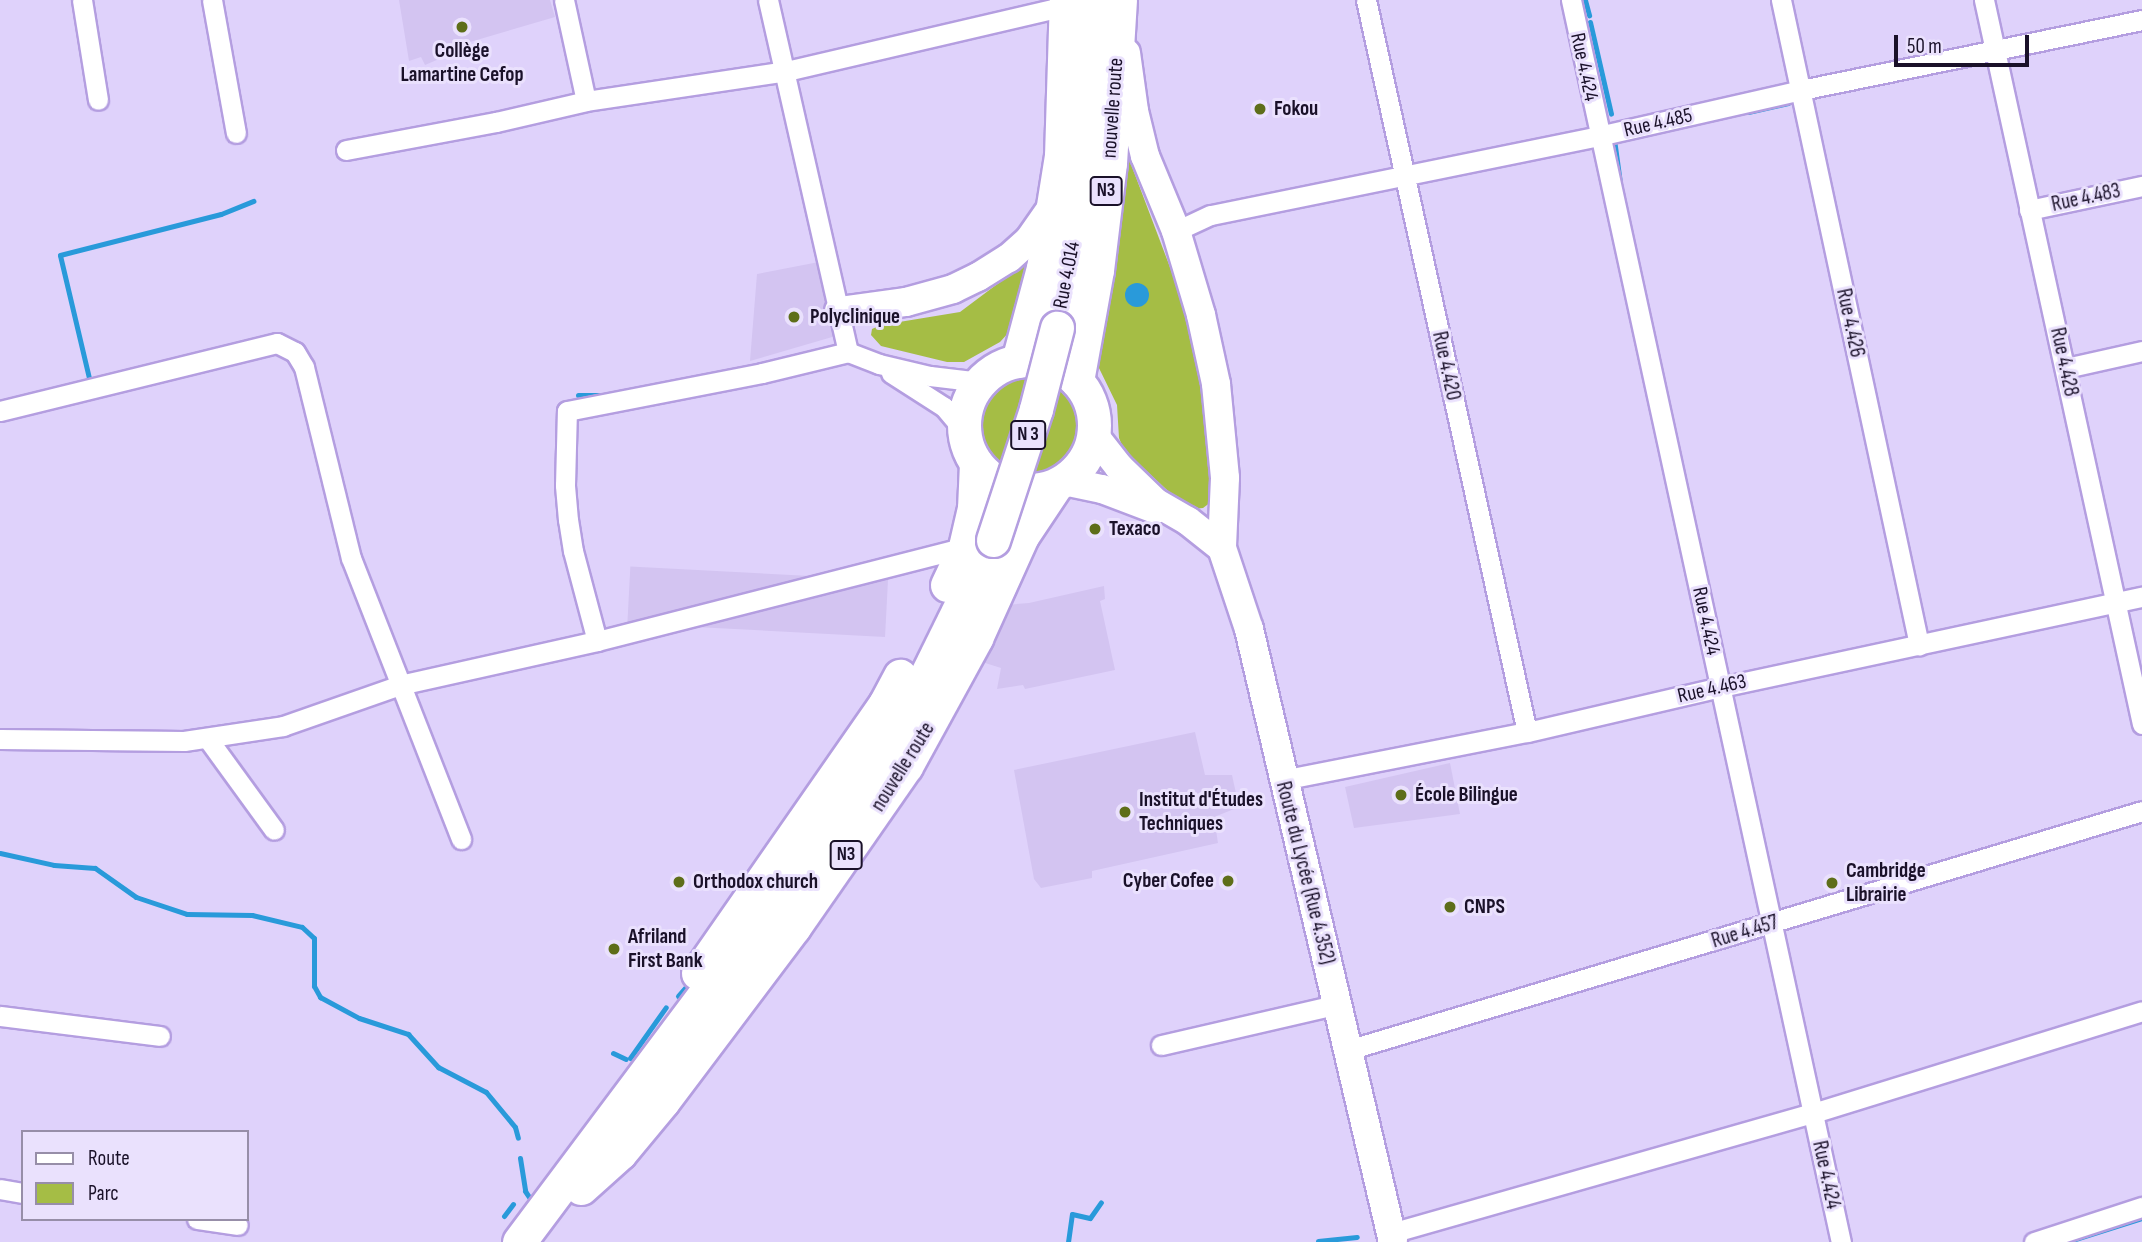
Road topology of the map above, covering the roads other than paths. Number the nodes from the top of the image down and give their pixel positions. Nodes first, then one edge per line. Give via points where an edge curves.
1 (82, 0) edge
2 (212, 0) edge
3 (564, 0) edge
4 (768, 0) edge
5 (1366, 0) edge
6 (1570, 0) edge
7 (1781, 0) edge
8 (1984, 0) edge
9 (1092, 3) edge
10 (2142, 20) edge
11 (1994, 51) junction
12 (786, 71) junction
13 (1801, 90) junction
14 (98, 100) dead end
15 (586, 101) junction
16 (236, 133) dead end
17 (1599, 136) junction
18 (346, 150) dead end
19 (1405, 174) junction
20 (2142, 186) edge
21 (1053, 204) junction
22 (2029, 210) junction
23 (1176, 231) junction
24 (839, 311) junction
25 (2142, 351) edge
26 (848, 352) junction
27 (1018, 361) junction
28 (879, 364) junction
29 (2066, 368) junction
30 (1077, 381) junction
31 (981, 382) junction
32 (0, 411) edge
33 (964, 431) junction
34 (1094, 435) junction
35 (976, 463) junction
36 (1060, 483) junction
37 (1188, 521) junction
38 (979, 544) junction
39 (1222, 548) junction
40 (2142, 597) edge
41 (2113, 603) junction
42 (597, 640) junction
43 (1919, 645) junction
44 (400, 685) junction
45 (1721, 687) junction
46 (2142, 724) edge
47 (1527, 732) junction
48 (0, 739) edge
49 (208, 739) junction
50 (1282, 780) junction
51 (2142, 811) edge
52 (274, 830) dead end
53 (461, 839) dead end
54 (1772, 924) junction
55 (1338, 1004) junction
56 (2142, 1011) edge
57 (0, 1016) edge
58 (160, 1036) dead end
59 (1161, 1045) dead end
60 (1348, 1050) junction
61 (1813, 1113) junction
62 (575, 1183) junction
63 (0, 1189) edge
64 (21, 1193) edge
65 (2142, 1207) edge
66 (211, 1221) edge
67 (238, 1225) dead end
68 (1392, 1238) edge
69 (519, 1242) edge
70 (544, 1242) edge
71 (1841, 1242) edge
72 (2034, 1242) edge

1 - 14 street
2 - 16 street
3 - 15 street
4 - 12 street
5 - 19 street, Rue 4.420
6 - 17 street, Rue 4.424
7 - 13 street, Rue 4.426
8 - 11 street, Rue 4.428
9 - 12 street
9 - 21 highway, N3
9 - 23 main road
9 - 30 highway, nouvelle route / N3 via 1110,163
9 - 38 highway, Rue 4.014 / N 3, bridge via 1080,212 1057,328 1036,409
10 - 11 street, Rue 4.485
11 - 13 street, Rue 4.485
11 - 22 street, Rue 4.428
12 - 15 street
12 - 24 street
13 - 17 street, Rue 4.485
13 - 43 street, Rue 4.426
15 - 18 street
17 - 19 street, Rue 4.485
17 - 45 street, Rue 4.424
19 - 23 street, Rue 4.485 via 1211,215
19 - 47 street, Rue 4.420
20 - 22 street, Rue 4.483
21 - 24 main road via 1029,240 978,277 906,302
21 - 27 highway, N3 via 1043,268
22 - 29 street, Rue 4.428
23 - 39 main road via 1216,384 1225,478
24 - 26 street
25 - 29 street
26 - 28 street
26 - 42 street via 568,411 568,520
27 - 30 highway via 1040,361
27 - 31 highway via 998,368
28 - 31 street
28 - 33 street via 944,407
29 - 41 street, Rue 4.428
30 - 34 highway via 1094,415
31 - 33 highway via 965,413
32 - 44 street via 277,343 295,352 304,367 351,558
33 - 35 highway
34 - 36 highway via 1079,469
34 - 37 main road via 1155,502
35 - 36 highway via 1012,488 1034,491
35 - 38 highway, nouvelle route / N3 via 974,509
36 - 37 main road via 1102,489
36 - 62 highway, nouvelle route / N3 via 1022,536 976,639 899,777 678,1082 620,1153
37 - 39 main road
38 - 42 street
38 - 62 highway, nouvelle route / N3 via 885,704 588,1129
38 - 62 highway, nouvelle route / N3 via 923,682 874,769 746,948 735,973
39 - 50 main road, Route du Lycée (Rue 4.352) via 1249,629
40 - 41 street, Rue 4.463
41 - 43 street, Rue 4.463
41 - 46 street, Rue 4.428
42 - 44 street
43 - 45 street, Rue 4.463
44 - 49 street via 283,726
44 - 53 street
45 - 47 street, Rue 4.463
45 - 54 street, Rue 4.424
47 - 50 street, Rue 4.463
48 - 49 street
49 - 52 street
50 - 55 main road, Route du Lycée (Rue 4.352)
51 - 54 street, Rue 4.457
54 - 60 street, Rue 4.457
54 - 61 street, Rue 4.424
55 - 59 street
55 - 60 main road, Route du Lycée (Rue 4.352)
56 - 61 street
57 - 58 street
60 - 68 main road, Route du Lycée (Rue 4.352)
61 - 68 street
61 - 71 street, Rue 4.424
62 - 69 highway, nouvelle route / N3
62 - 70 highway, nouvelle route / N3
63 - 64 street
65 - 72 street
66 - 67 street

